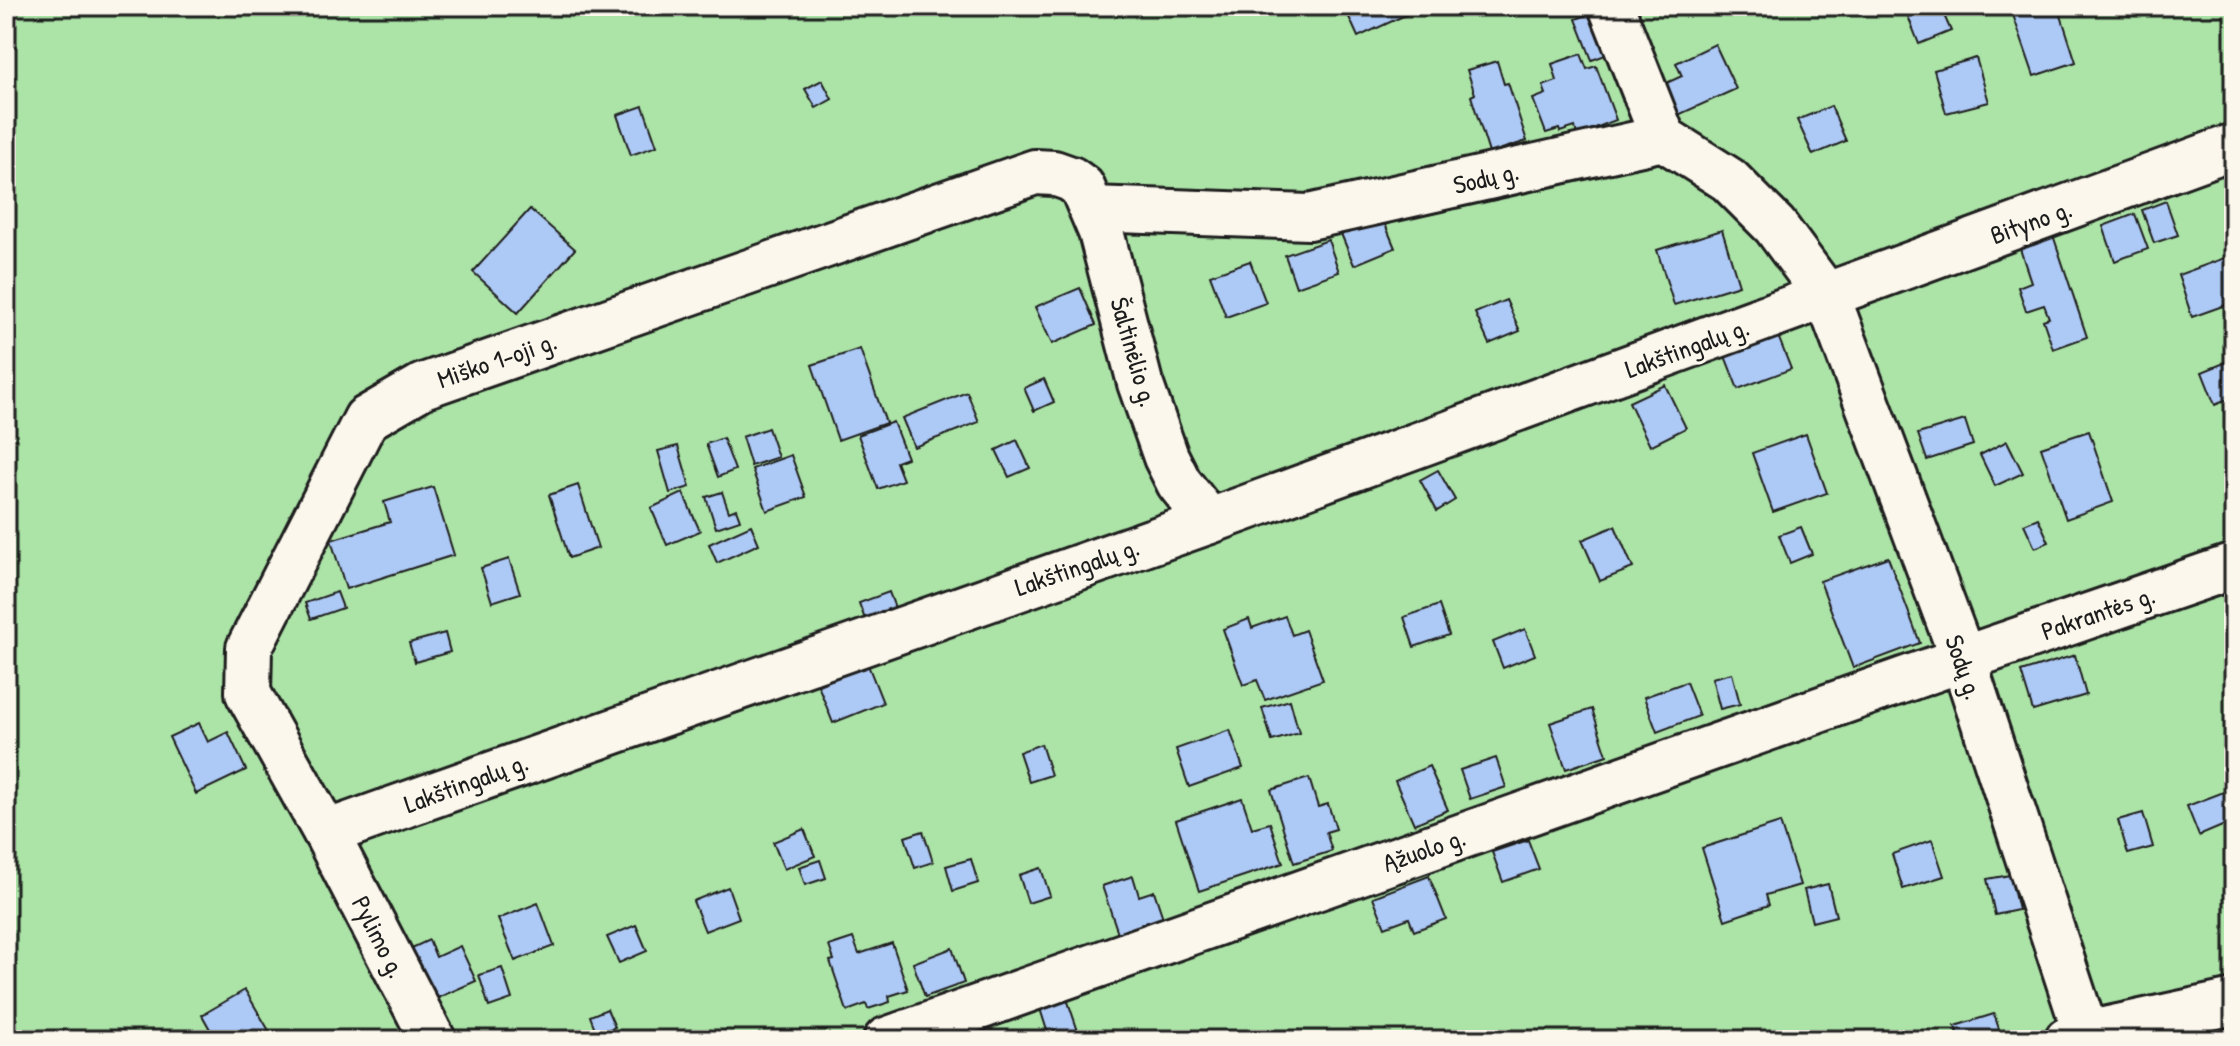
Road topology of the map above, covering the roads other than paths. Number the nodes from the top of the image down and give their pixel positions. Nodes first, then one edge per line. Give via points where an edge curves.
1 (1611, 6) edge
2 (1663, 138) junction
3 (2234, 146) edge
4 (1082, 194) junction
5 (1828, 298) junction
6 (1209, 521) junction
7 (2234, 566) edge
8 (1963, 659) junction
9 (326, 833) junction
10 (2234, 1002) edge
11 (2080, 1038) edge
12 (433, 1040) edge
13 (886, 1040) edge

1 - 2 street
2 - 4 street, Sodų g. via 1309,217
2 - 5 street, Sodų g. via 1729,180 1775,226
3 - 5 street, Bityno g.
4 - 6 street, Šaltinėlio g. via 1101,232 1140,383 1166,457
4 - 9 street, Miško 1-oji g. via 1054,173 1035,172 423,386 366,419 249,648 248,693
5 - 6 street, Lakštingalų g.
5 - 8 street, Sodų g.
6 - 9 street, Lakštingalų g.
7 - 8 street, Pakrantės g.
8 - 11 street, Sodų g.
8 - 13 street, Ąžuolo g.
9 - 12 street, Pylimo g.
10 - 11 street

